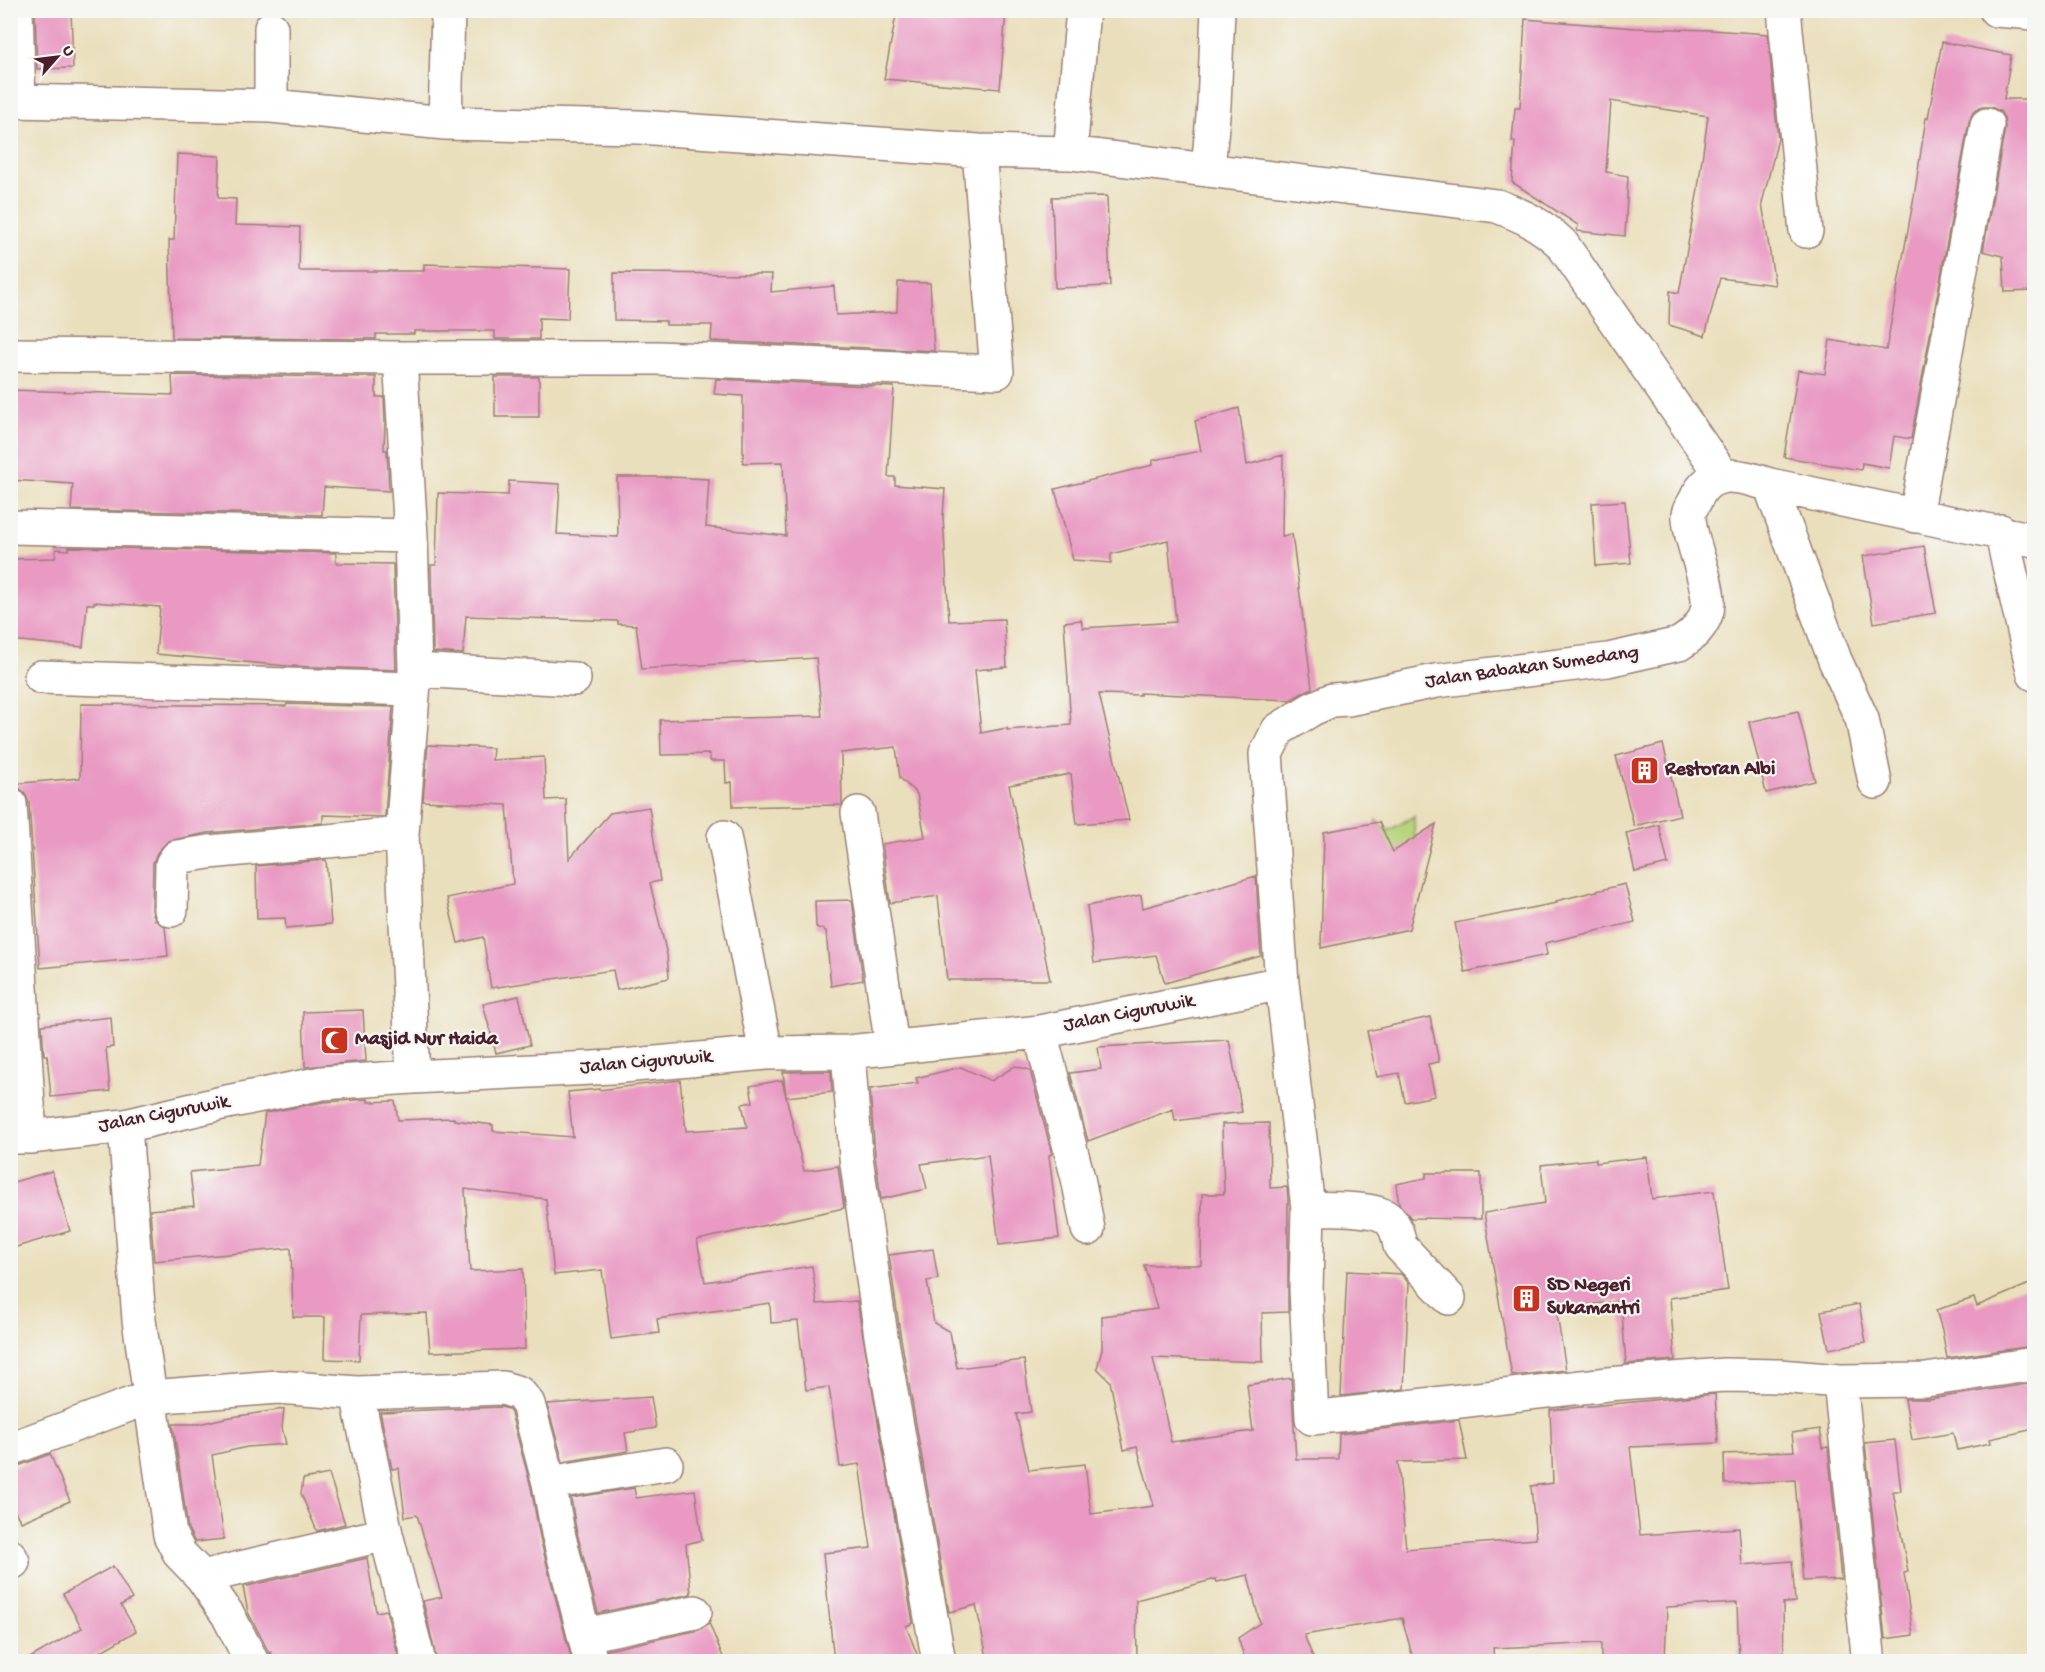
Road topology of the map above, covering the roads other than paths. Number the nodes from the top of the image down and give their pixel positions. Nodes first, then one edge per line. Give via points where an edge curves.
1 (16, 10) edge
2 (448, 10) edge
3 (1083, 10) edge
4 (1218, 10) edge
5 (1784, 10) edge
6 (1996, 10) edge
7 (2034, 13) edge
8 (271, 28) dead end
9 (15, 101) edge
10 (271, 106) junction
11 (445, 123) junction
12 (1987, 125) dead end
13 (979, 151) junction
14 (1070, 153) junction
15 (1209, 169) junction
16 (1806, 231) dead end
17 (10, 355) edge
18 (400, 358) junction
19 (1722, 475) junction
20 (1770, 485) junction
21 (1917, 516) junction
22 (10, 527) edge
23 (2001, 531) junction
24 (411, 536) junction
25 (2034, 540) edge
26 (2034, 674) edge
27 (41, 677) dead end
28 (574, 679) dead end
29 (414, 680) junction
30 (1875, 782) dead end
31 (10, 804) edge
32 (858, 813) dead end
33 (402, 834) junction
34 (724, 837) dead end
35 (171, 910) dead end
36 (1282, 983) junction
37 (1040, 1032) junction
38 (892, 1047) junction
39 (848, 1052) junction
40 (766, 1053) junction
41 (413, 1077) junction
42 (125, 1126) junction
43 (20, 1137) edge
44 (1308, 1208) junction
45 (1088, 1229) dead end
46 (1449, 1298) dead end
47 (2034, 1364) edge
48 (1840, 1381) junction
49 (357, 1393) junction
50 (150, 1397) junction
51 (10, 1449) edge
52 (666, 1464) dead end
53 (549, 1483) junction
54 (387, 1534) junction
55 (202, 1577) junction
56 (695, 1612) dead end
57 (588, 1648) edge
58 (1868, 1654) dead end
59 (252, 1662) edge
60 (419, 1662) edge
61 (939, 1662) edge

1 - 9 street
2 - 11 street
3 - 14 street
4 - 15 street
5 - 16 street
6 - 7 street
8 - 10 street
9 - 10 street
10 - 11 street
11 - 13 street via 639,127
12 - 21 street
13 - 14 street
13 - 18 street via 997,372 657,358
14 - 15 street
15 - 19 street via 1497,206 1528,218 1562,244
17 - 18 street
18 - 24 street
19 - 20 street
19 - 36 street, Jalan Babakan Sumedang via 1700,490 1688,516 1708,601 1702,624 1690,638 1608,660 1436,681 1332,700 1278,730 1266,754
20 - 21 street
20 - 30 street via 1835,660 1862,719
21 - 23 street
22 - 24 street
23 - 25 street
23 - 26 street
24 - 29 street
27 - 29 street
28 - 29 street
29 - 33 street
31 - 43 street
32 - 38 street
33 - 35 street via 177,857 172,864
33 - 41 street
34 - 40 street
36 - 37 street, Jalan Ciguruwik
36 - 44 street, Jalan Babakan Sumedang
37 - 38 street, Jalan Ciguruwik
37 - 45 street
38 - 39 street, Jalan Ciguruwik
39 - 40 street, Jalan Ciguruwik
39 - 61 street via 856,1157 881,1336
40 - 41 street, Jalan Ciguruwik via 612,1067
41 - 42 street, Jalan Ciguruwik via 322,1083
42 - 43 street, Jalan Ciguruwik
42 - 50 street via 139,1320
44 - 46 street via 1379,1213 1388,1218 1400,1246
44 - 48 street, Jalan Babakan Sumedang via 1306,1290 1312,1418 1712,1376
47 - 48 street via 1926,1380
48 - 58 street
49 - 50 street via 290,1387
49 - 53 street via 503,1388 519,1393 528,1404
49 - 54 street
50 - 51 street
50 - 55 street via 170,1535 180,1554
52 - 53 street
53 - 57 street
54 - 55 street
54 - 60 street
55 - 59 street via 228,1615
56 - 57 street

